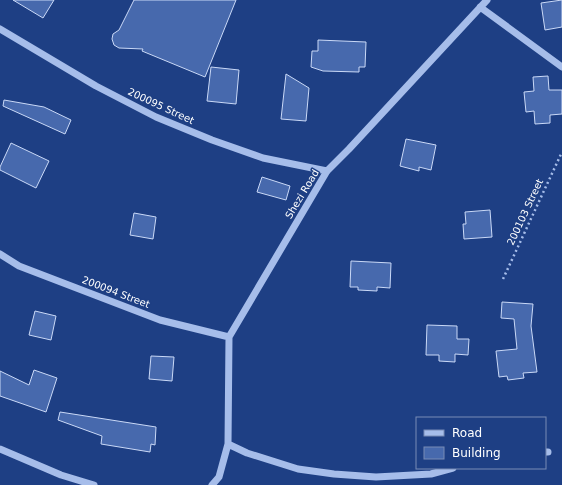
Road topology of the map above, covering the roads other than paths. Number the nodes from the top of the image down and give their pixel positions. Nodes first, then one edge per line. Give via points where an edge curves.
1 (487, 0) edge
2 (480, 7) junction
3 (0, 29) edge
4 (562, 67) edge
5 (327, 171) junction
6 (0, 254) edge
7 (229, 337) junction
8 (228, 444) junction
9 (0, 449) edge
10 (449, 469) edge
11 (94, 485) edge
12 (212, 485) edge

1 - 2 street, Shezi Road
2 - 4 street
2 - 5 street, Shezi Road
3 - 5 street, 200095 Street via 96,86 156,117 263,158
5 - 7 street, Shezi Road
6 - 7 street, 200094 Street via 19,266 160,320
7 - 8 street
8 - 10 street via 247,453 298,469 334,474 376,477 431,474
8 - 12 street via 219,477
9 - 11 street via 61,475

